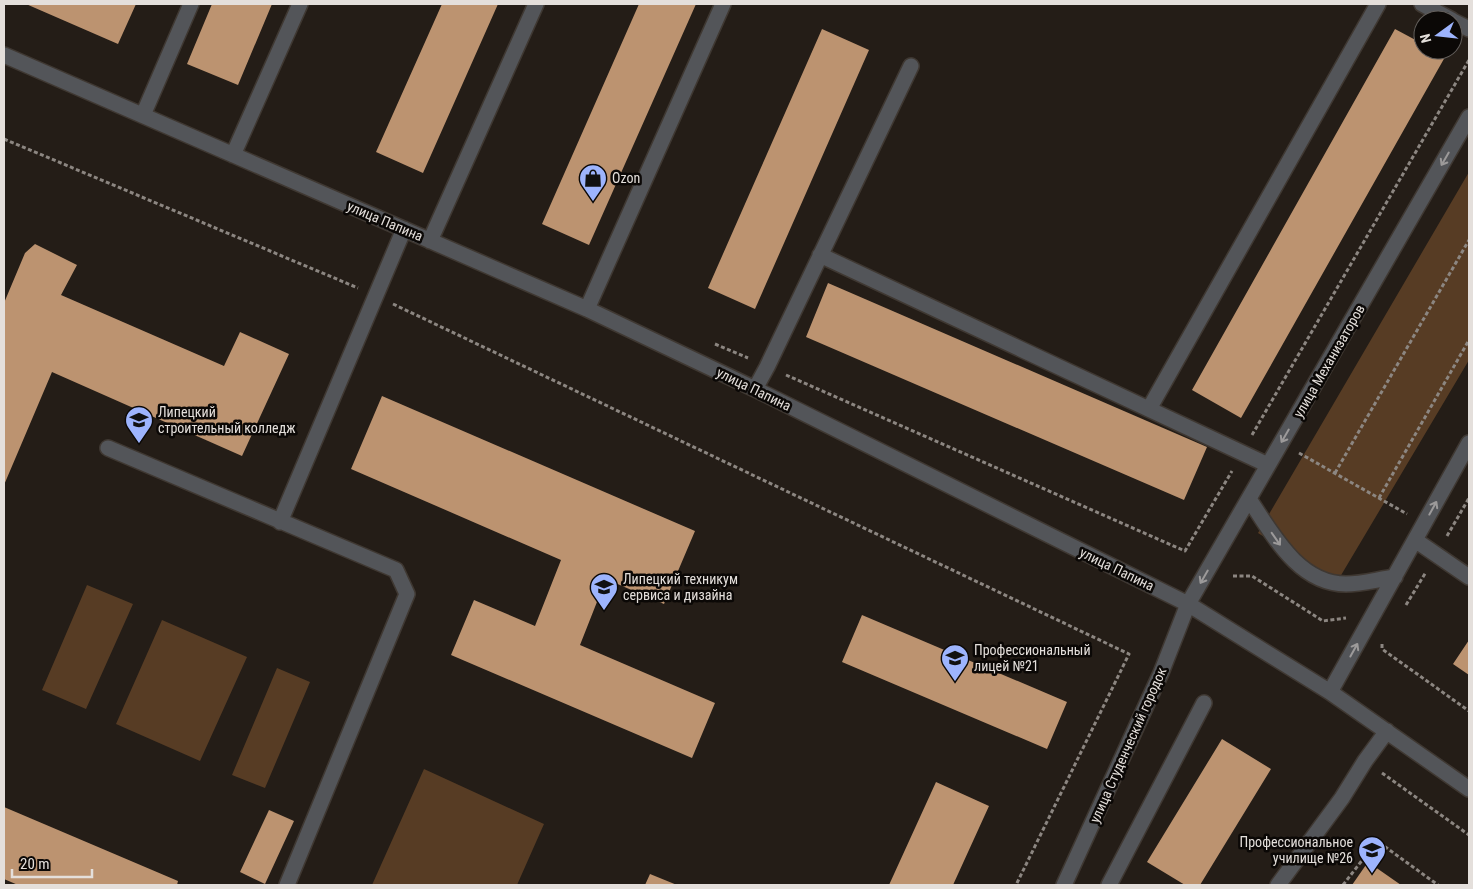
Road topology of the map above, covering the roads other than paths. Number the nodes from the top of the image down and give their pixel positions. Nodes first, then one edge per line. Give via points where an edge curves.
1 (191, 4) edge
2 (300, 4) edge
3 (536, 4) edge
4 (723, 4) edge
5 (1378, 4) edge
6 (1422, 4) edge
7 (1433, 10) edge
8 (6, 61) edge
9 (911, 66) dead end
10 (143, 115) junction
11 (1469, 117) edge
12 (234, 155) junction
13 (404, 229) junction
14 (430, 240) junction
15 (820, 255) junction
16 (587, 309) junction
17 (755, 389) junction
18 (1149, 409) junction
19 (1469, 443) edge
20 (108, 448) dead end
21 (1268, 465) junction
22 (1249, 499) junction
23 (280, 522) junction
24 (1415, 540) junction
25 (1395, 576) junction
26 (1469, 577) edge
27 (1188, 604) junction
28 (1330, 692) junction
29 (1204, 704) dead end
30 (1387, 732) junction
31 (1469, 789) edge
32 (287, 885) edge
33 (1064, 885) edge
34 (1109, 885) edge
35 (1278, 885) edge

1 - 10 street
2 - 12 street
3 - 14 street
4 - 16 street
5 - 18 street
6 - 7 street
8 - 10 street, улица Папина
9 - 15 street
10 - 12 street, улица Папина
11 -> 21 street, улица Механизаторов
12 - 13 street, улица Папина
13 - 14 street, улица Папина
13 - 23 street
14 - 16 street, улица Папина
15 - 17 street
15 - 18 street
16 - 17 street, улица Папина
17 - 27 street, улица Папина
18 - 21 street
24 -> 19 street
20 - 23 street
21 - 22 street, улица Механизаторов
22 -> 25 street via 1288,556 1303,568 1324,579 1344,584
22 -> 27 street, улица Механизаторов
23 - 32 street via 396,570 407,594
24 - 25 street
24 - 26 street
28 -> 25 street
27 - 28 street, улица Папина
27 - 33 street, улица Студенческий городок via 1161,673
28 - 30 street, улица Папина
29 - 34 street
30 - 31 street, улица Папина
30 - 35 street

